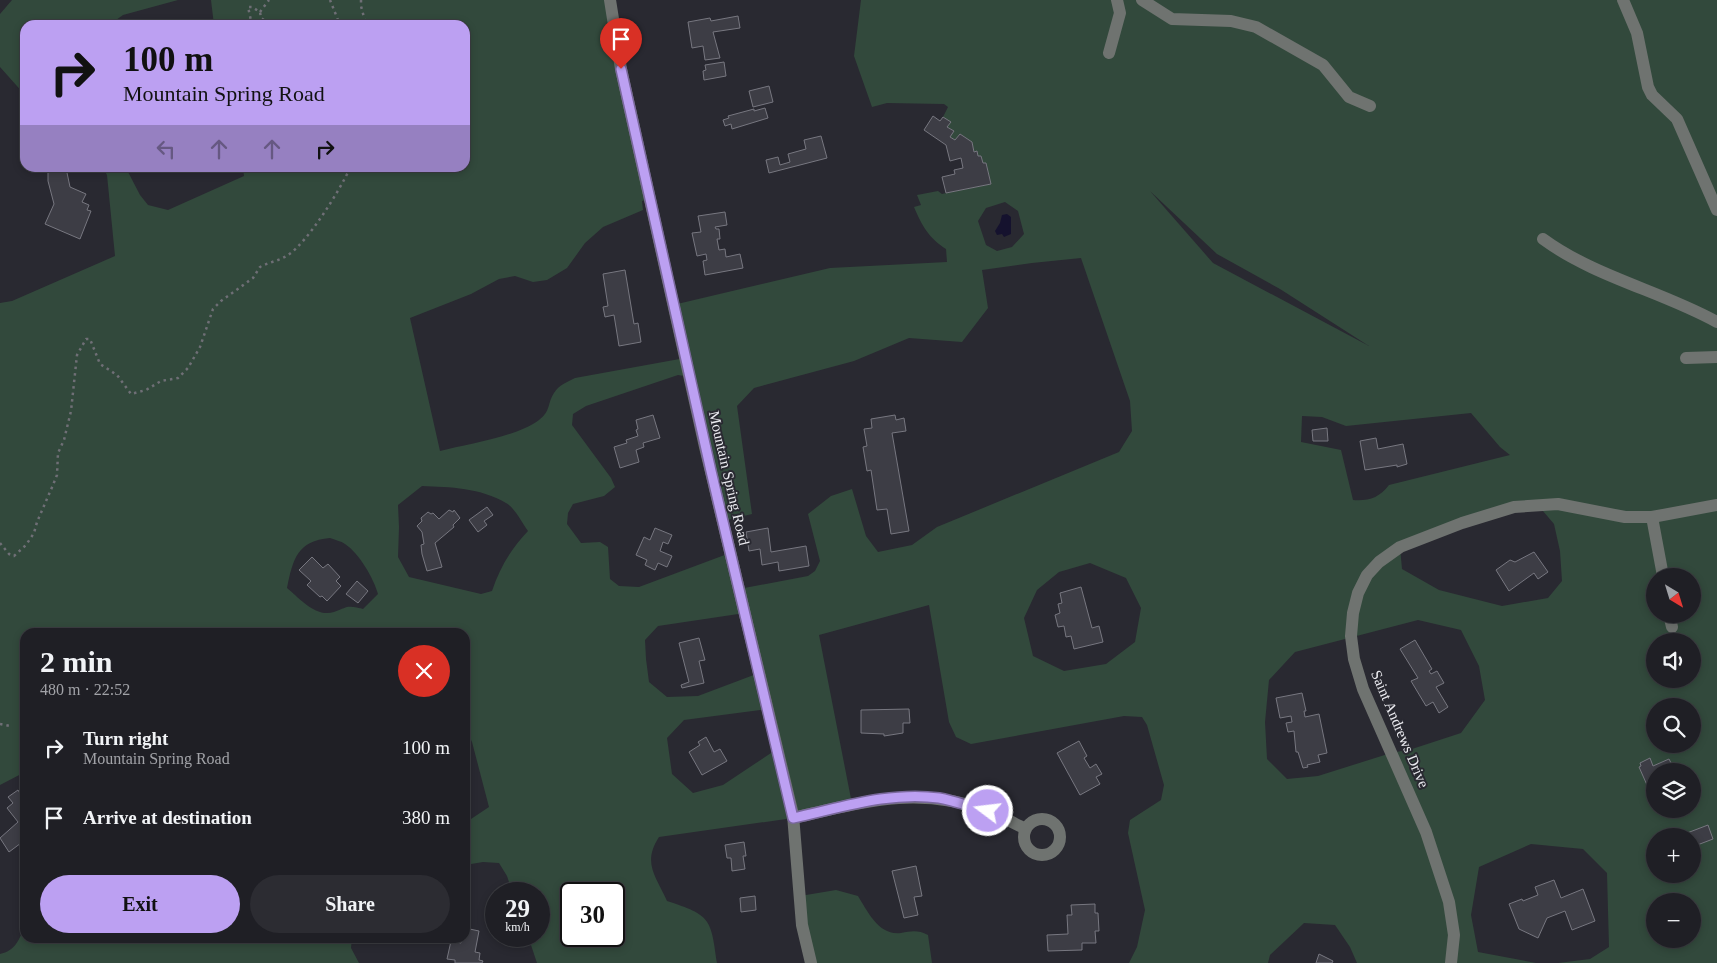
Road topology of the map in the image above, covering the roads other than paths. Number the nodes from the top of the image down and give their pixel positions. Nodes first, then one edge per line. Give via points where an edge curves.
1 (610, 0) edge
2 (1117, 0) edge
3 (1142, 0) edge
4 (1623, 0) edge
5 (1109, 54) dead end
6 (1370, 106) dead end
7 (1717, 210) edge
8 (1543, 238) dead end
9 (1717, 322) edge
10 (1717, 357) edge
11 (1686, 358) dead end
12 (1717, 505) edge
13 (1652, 517) junction
14 (1662, 568) edge
15 (1671, 623) edge
16 (1672, 627) dead end
17 (793, 818) junction
18 (1026, 829) dead end
19 (811, 963) edge
20 (1451, 963) edge

1 - 17 street, Mountain Spring Road via 621,69 701,429
2 - 5 street via 1120,13
3 - 6 street via 1172,19 1231,21 1256,27 1323,65 1349,97
4 - 7 street via 1637,33 1648,87 1677,119
8 - 9 street via 1556,248 1618,278
10 - 11 street
12 - 13 street, Saint Andrews Drive
13 - 14 street
13 - 20 street, Saint Andrews Drive via 1625,517 1558,504 1514,507 1400,547 1367,575 1358,593 1351,636 1354,659 1363,689 1426,832 1449,902 1454,934
15 - 16 street
17 - 18 street via 867,801 907,796 939,798 988,811
17 - 19 street, Mountain Spring Road via 802,925

